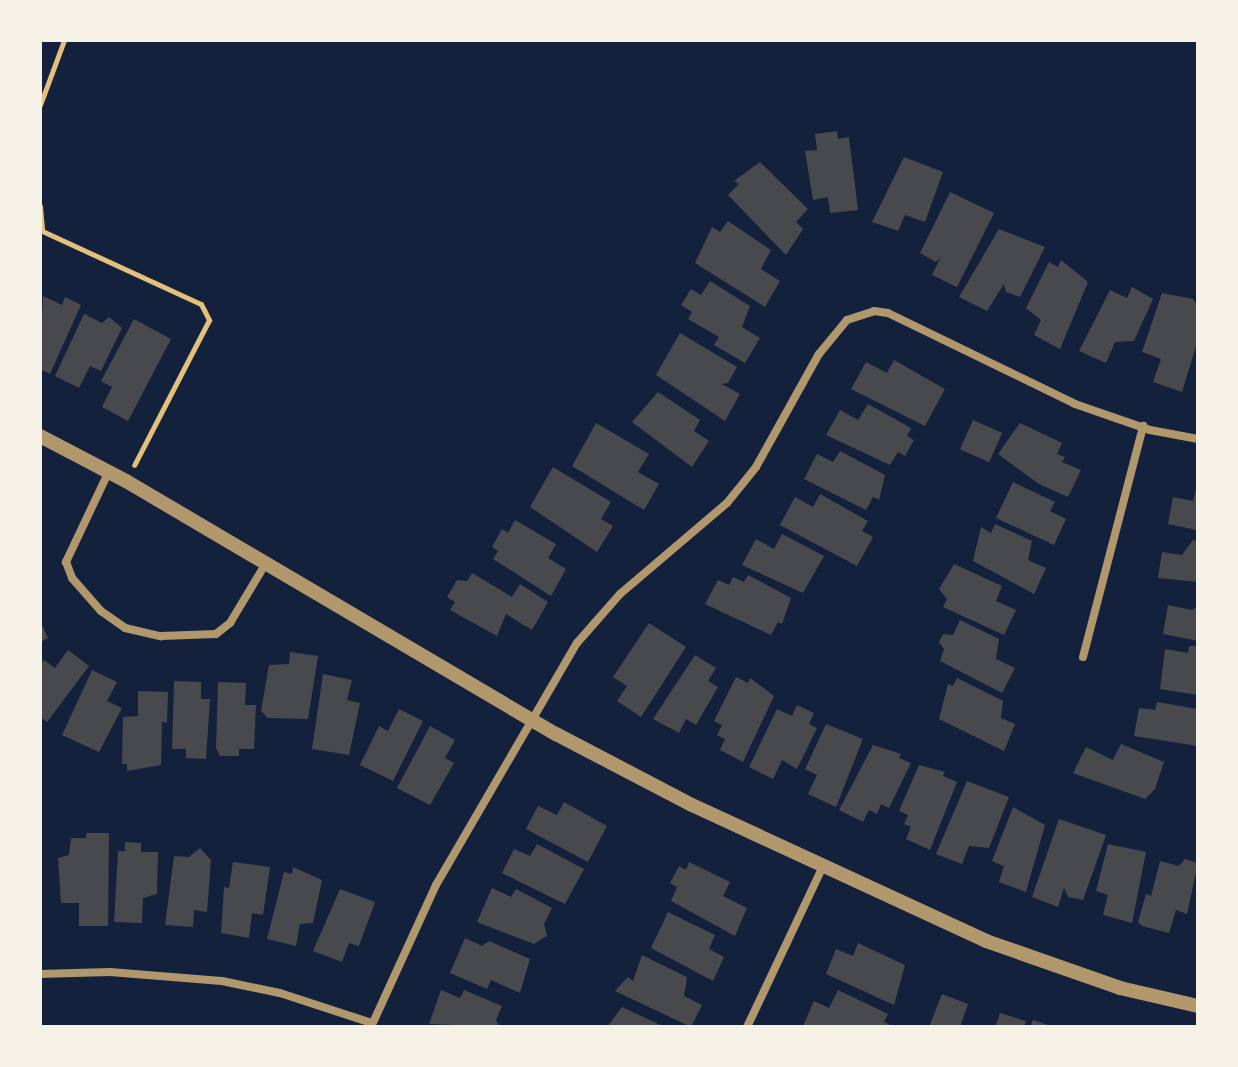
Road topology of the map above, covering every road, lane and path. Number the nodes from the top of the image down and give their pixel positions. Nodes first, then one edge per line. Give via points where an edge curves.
1 (64, 40) edge
2 (40, 105) edge
3 (40, 206) edge
4 (41, 230) edge
5 (1143, 426) junction
6 (40, 436) edge
7 (1198, 439) edge
8 (109, 471) junction
9 (126, 481) junction
10 (266, 562) junction
11 (1083, 657) dead end
12 (531, 719) junction
13 (822, 868) junction
14 (40, 974) edge
15 (1198, 1006) edge
16 (372, 1025) edge
17 (747, 1027) edge

1 - 2 path
3 - 4 path
4 - 9 path via 201,304 209,320
5 - 7 street
5 - 11 street
5 - 12 street via 1075,404 888,313 859,313 837,327 756,467 727,503 620,594 577,643
6 - 8 street
8 - 9 street
8 - 10 street via 66,562 72,578 101,611 125,628 161,636 216,634 230,623
9 - 10 street
10 - 12 street
12 - 13 street
12 - 16 street via 416,923
13 - 15 street via 1061,970
13 - 17 street
14 - 16 street via 123,972 222,981

